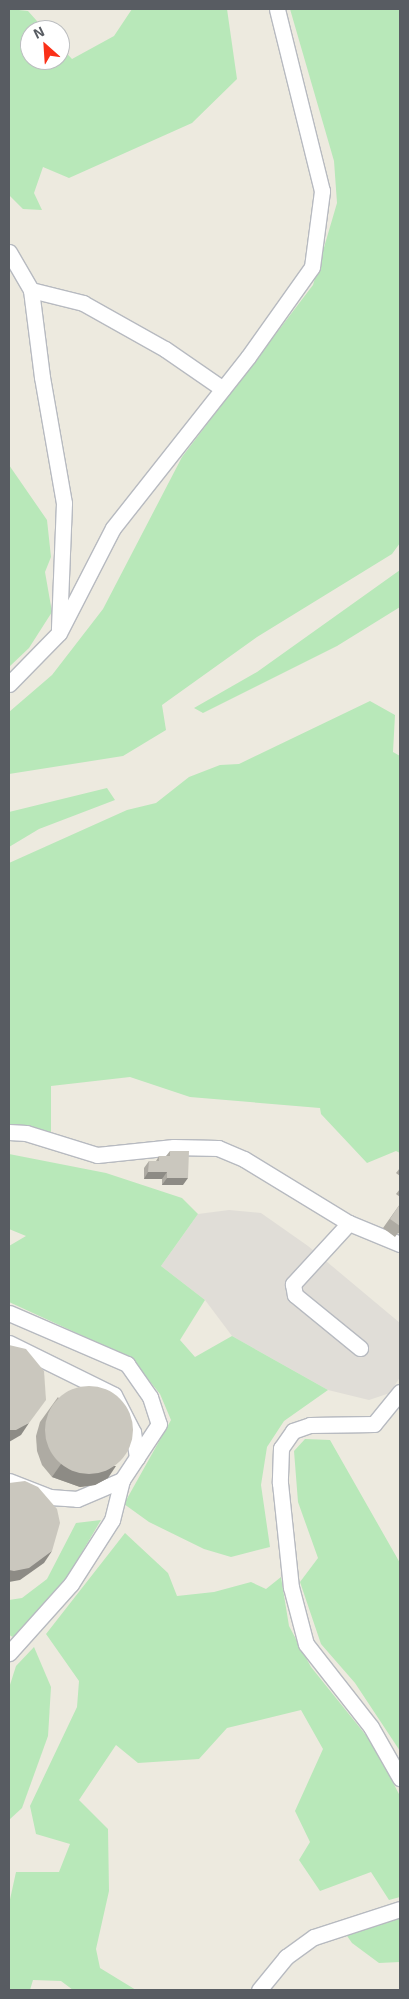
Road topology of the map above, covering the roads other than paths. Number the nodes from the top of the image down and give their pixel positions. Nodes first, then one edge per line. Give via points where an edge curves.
1 (277, 9) edge
2 (9, 252) edge
3 (31, 290) junction
4 (223, 389) junction
5 (59, 632) junction
6 (9, 684) edge
7 (9, 1132) edge
8 (348, 1223) junction
9 (400, 1244) edge
10 (9, 1312) edge
11 (9, 1343) edge
12 (360, 1348) dead end
13 (400, 1392) edge
14 (137, 1458) junction
15 (122, 1480) junction
16 (9, 1481) edge
17 (50, 1497) junction
18 (56, 1515) edge
19 (9, 1653) edge
20 (400, 1778) edge
21 (400, 1909) edge
22 (259, 1990) edge

1 - 4 street via 322,191 312,267
2 - 3 street
3 - 4 street via 83,303 165,349
3 - 5 street via 64,503
4 - 5 street via 113,528
5 - 6 street
7 - 8 street via 26,1133 97,1155 174,1147 218,1148 244,1159
8 - 9 street
8 - 12 street via 293,1284 295,1296
10 - 14 street via 127,1364 150,1397 159,1424
11 - 14 street via 114,1394 134,1432
13 - 20 street via 374,1424 310,1426 293,1431 281,1448 280,1483 291,1587 306,1644 371,1727
14 - 15 street
15 - 17 street via 77,1499
15 - 19 street via 112,1520 76,1576
16 - 17 street
17 - 18 street
21 - 22 street via 314,1937 286,1957

